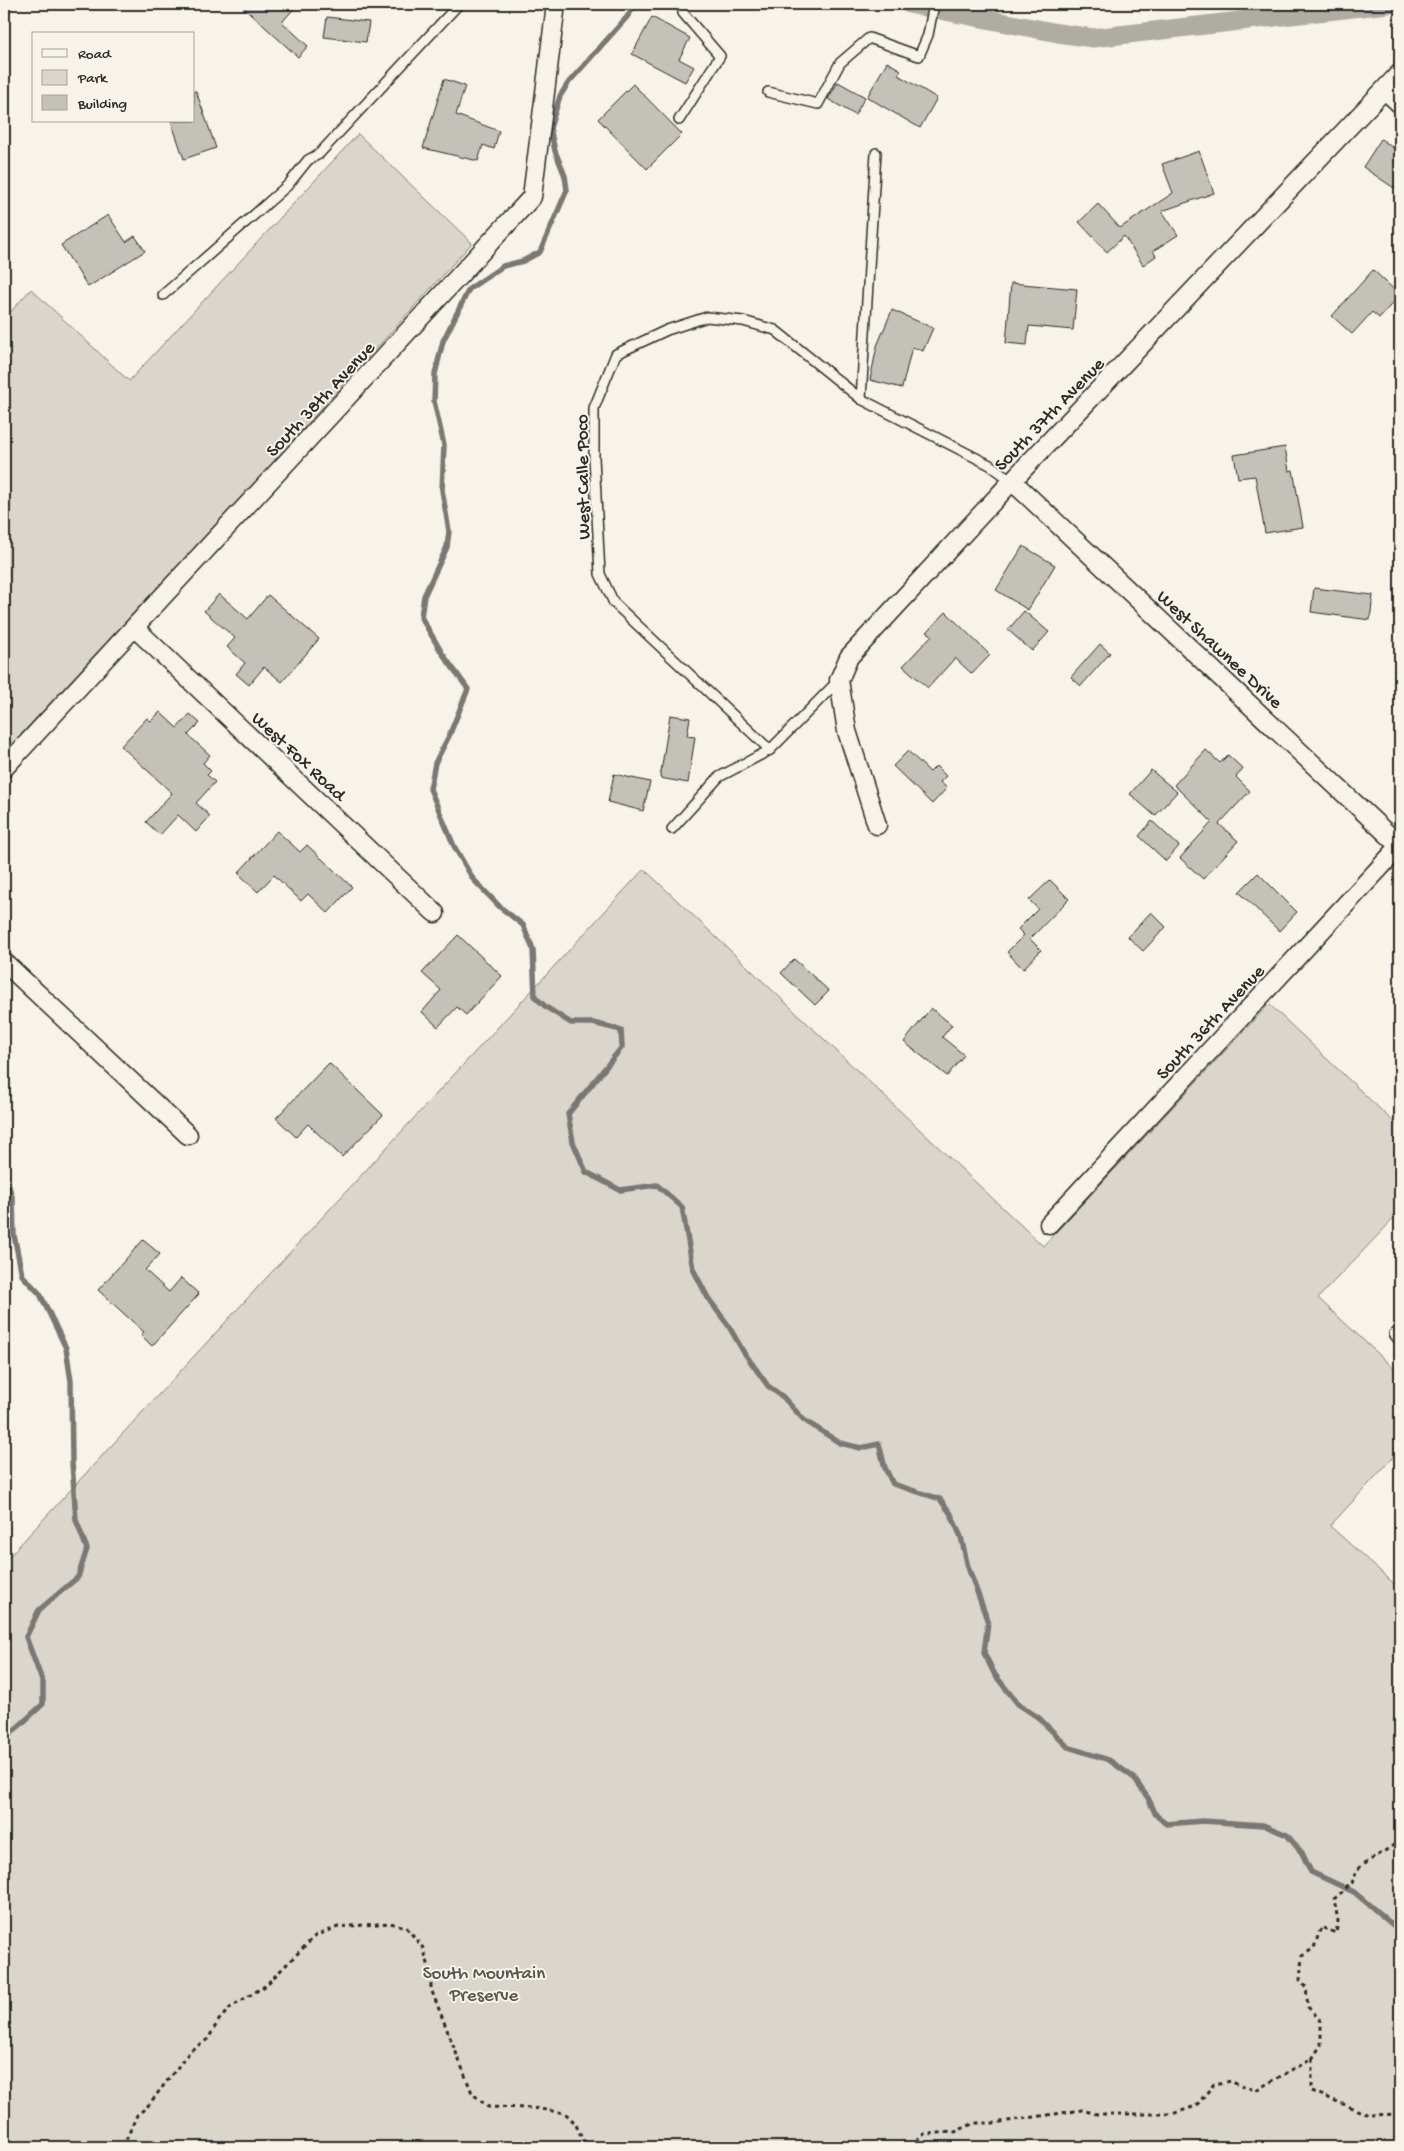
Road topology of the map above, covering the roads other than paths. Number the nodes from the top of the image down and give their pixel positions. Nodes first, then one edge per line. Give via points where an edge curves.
1 (460, 4) edge
2 (556, 4) edge
3 (682, 4) edge
4 (934, 4) edge
5 (1400, 73) edge
6 (1385, 90) junction
7 (768, 92) dead end
8 (1400, 104) edge
9 (679, 120) dead end
10 (876, 153) dead end
11 (163, 294) dead end
12 (861, 399) junction
13 (1012, 481) junction
14 (135, 628) junction
15 (839, 680) junction
16 (770, 750) junction
17 (4, 768) edge
18 (877, 825) dead end
19 (672, 829) dead end
20 (1400, 846) edge
21 (435, 913) dead end
22 (4, 962) edge
23 (188, 1135) dead end
24 (1049, 1224) dead end
25 (1394, 1334) dead end
26 (1400, 1341) edge

1 - 11 lane via 319,154 308,160 288,185
2 - 14 street, South 38th Avenue via 532,197
3 - 9 lane via 683,13 720,56
4 - 7 lane via 919,56 869,38 840,63 818,104
5 - 6 street, South 37th Avenue
6 - 8 street
6 - 13 street, South 37th Avenue
10 - 12 lane
12 - 13 lane, West Calle Poco via 990,465
12 - 16 lane, West Calle Poco via 775,330 743,320 707,317 667,330 616,354 594,408 600,574 614,603
13 - 15 street, South 37th Avenue via 849,656
13 - 20 street, West Shawnee Drive
14 - 17 street, South 38th Avenue
14 - 21 street, West Fox Road
15 - 16 lane
15 - 18 street via 847,731
16 - 19 lane via 719,777
20 - 24 street, South 36th Avenue
22 - 23 street
25 - 26 lane

